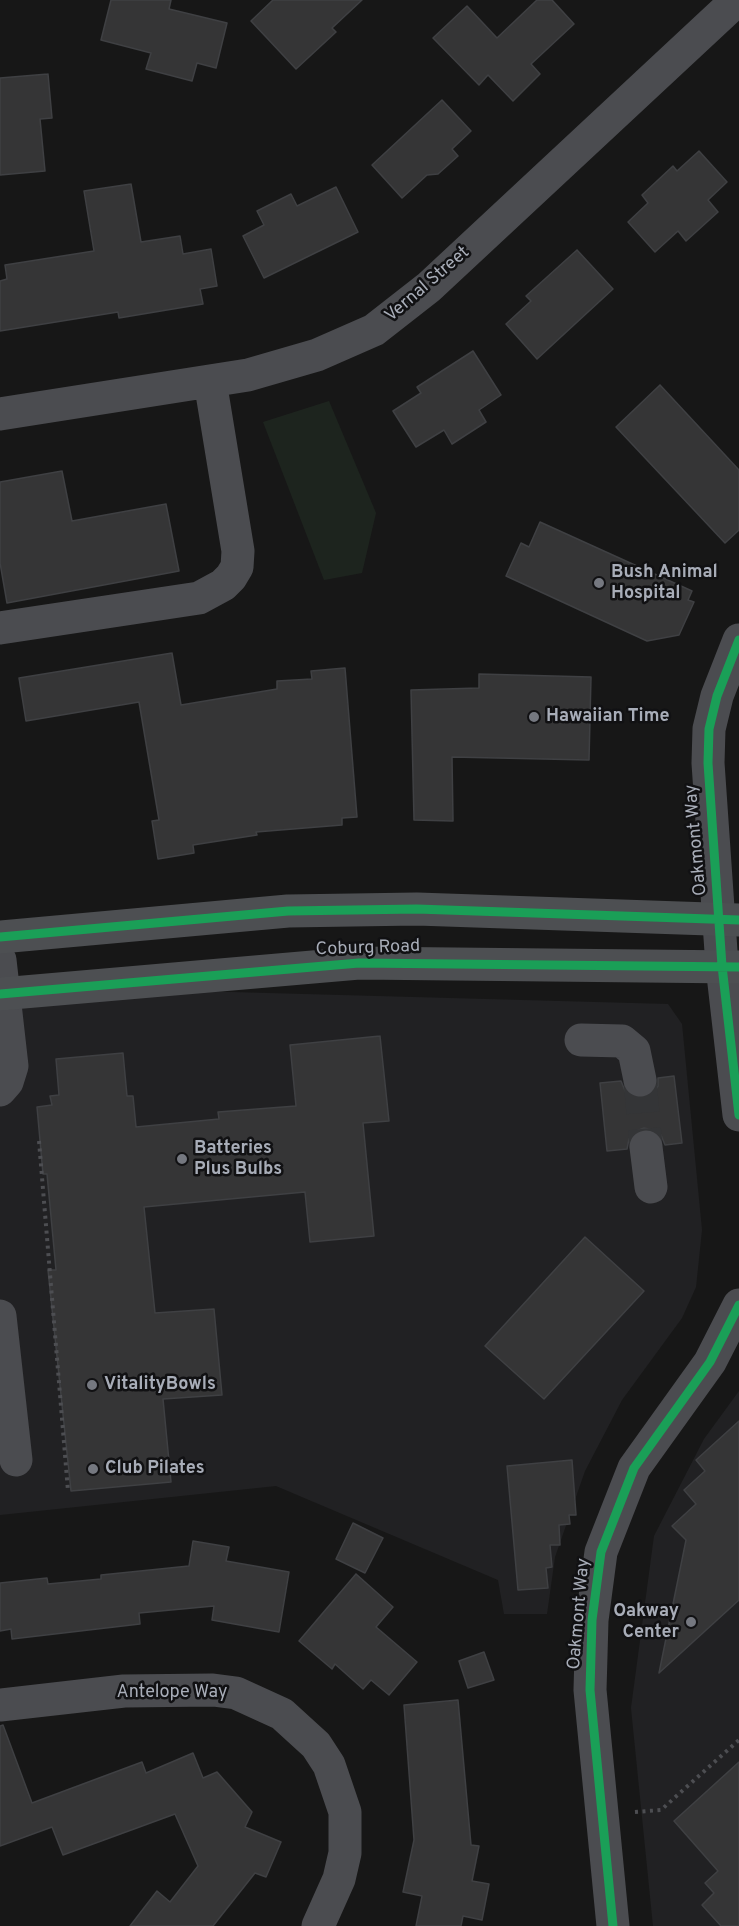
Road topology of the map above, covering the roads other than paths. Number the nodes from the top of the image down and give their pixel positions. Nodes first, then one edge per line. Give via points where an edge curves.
1 (737, 0) edge
2 (210, 381) junction
3 (0, 414) edge
4 (0, 628) edge
5 (739, 640) edge
6 (730, 920) edge
7 (0, 937) edge
8 (0, 960) edge
9 (731, 966) edge
10 (2, 994) edge
11 (580, 1040) dead end
12 (640, 1080) tunnel mouth
13 (0, 1090) edge
14 (739, 1114) edge
15 (646, 1147) tunnel mouth
16 (651, 1187) dead end
17 (739, 1305) edge
18 (0, 1316) edge
19 (2, 1353) edge
20 (16, 1460) dead end
21 (0, 1705) edge
22 (318, 1926) edge
23 (613, 1926) edge

1 - 2 street, Vernal Street via 396,315 347,344 317,355 248,375
2 - 3 street, Vernal Street
2 - 4 street via 238,552 237,567 231,577 199,598
5 - 6 street, Oakmont Way via 724,676 710,729 708,764 710,814
6 - 7 main road via 417,909 288,911
6 - 9 street, Oakmont Way
8 - 10 street
9 - 10 main road, Coburg Road via 359,963
9 - 14 street, Oakmont Way
10 - 13 street via 12,1066 8,1082
11 - 12 street via 616,1039 628,1045 637,1059
15 - 16 street
17 - 23 street, Oakmont Way via 710,1362 634,1468 601,1552 592,1620 590,1690
18 - 19 street
19 - 20 street
21 - 22 street, Antelope Way via 124,1691 213,1690 236,1693 282,1714 316,1745 329,1766 345,1812 345,1853 339,1879

